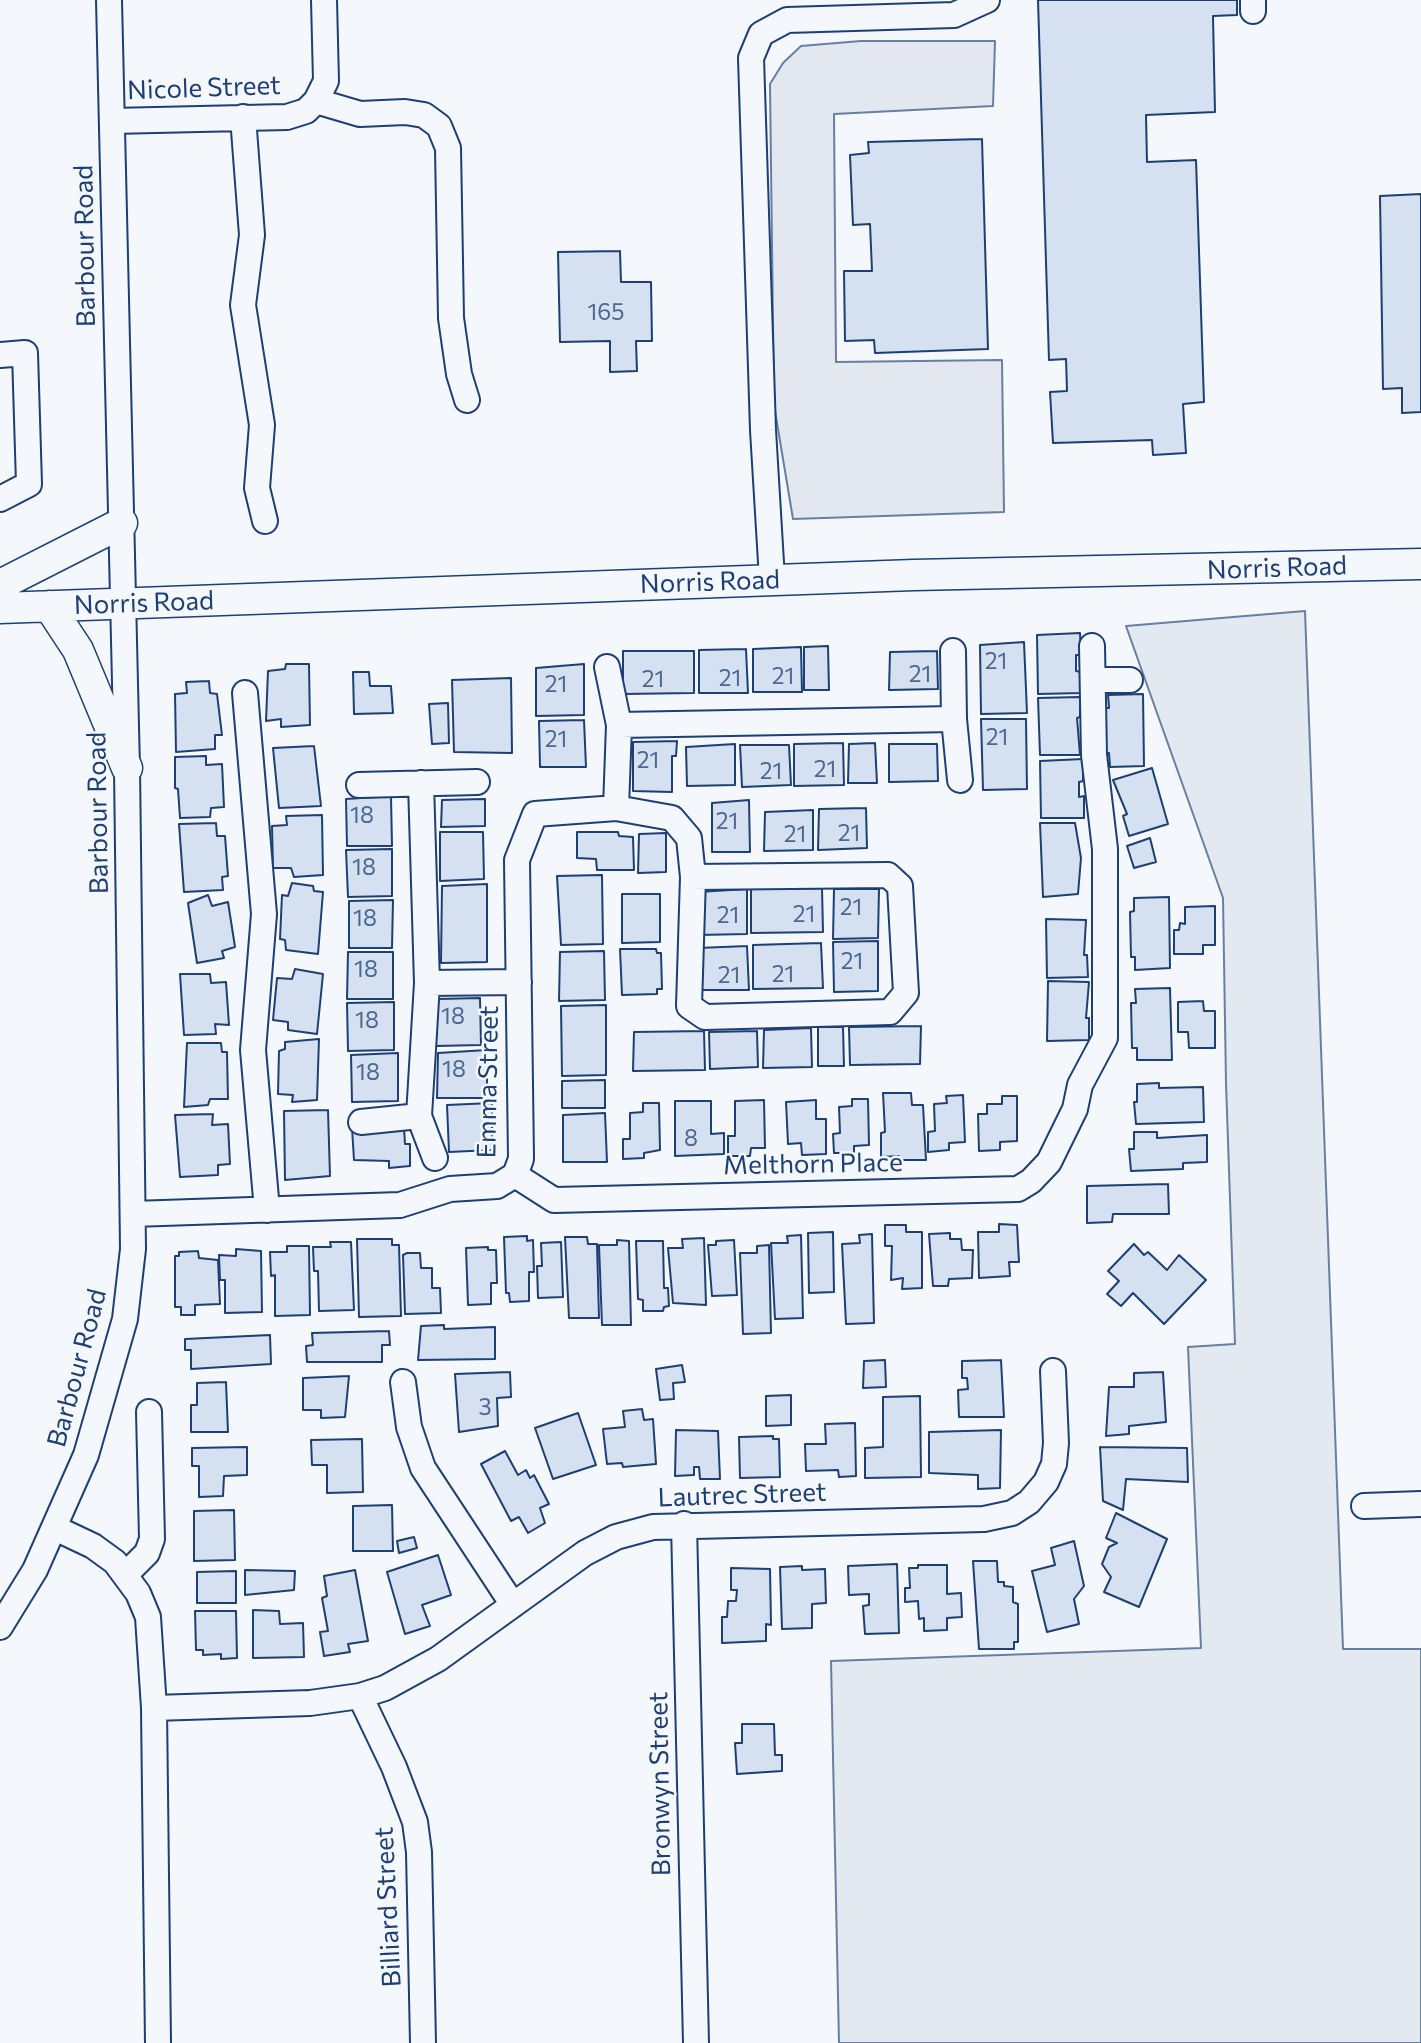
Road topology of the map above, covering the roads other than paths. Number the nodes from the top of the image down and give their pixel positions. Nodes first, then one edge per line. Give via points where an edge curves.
1 (109, 0) edge
2 (324, 0) edge
3 (987, 0) edge
4 (316, 101) junction
5 (243, 117) junction
6 (112, 121) junction
7 (0, 355) edge
8 (467, 400) dead end
9 (0, 499) edge
10 (265, 521) dead end
11 (121, 523) junction
12 (1421, 564) edge
13 (772, 579) junction
14 (0, 584) edge
15 (123, 605) junction
16 (49, 606) junction
17 (0, 608) edge
18 (1092, 646) dead end
19 (953, 651) dead end
20 (607, 667) dead end
21 (1093, 680) junction
22 (1130, 680) dead end
23 (245, 693) dead end
24 (954, 719) junction
25 (619, 725) junction
26 (127, 768) junction
27 (960, 780) dead end
28 (477, 782) dead end
29 (421, 783) junction
30 (359, 785) dead end
31 (616, 808) junction
32 (693, 877) junction
33 (519, 982) junction
34 (427, 983) junction
35 (419, 1116) junction
36 (361, 1122) dead end
37 (435, 1158) dead end
38 (515, 1175) junction
39 (267, 1210) junction
40 (133, 1214) junction
41 (1053, 1371) dead end
42 (403, 1381) dead end
43 (149, 1412) dead end
44 (1421, 1504) edge
45 (1364, 1506) dead end
46 (684, 1524) junction
47 (55, 1528) junction
48 (126, 1574) junction
49 (513, 1605) junction
50 (0, 1627) edge
51 (360, 1696) junction
52 (154, 1708) junction
53 (158, 2043) edge
54 (423, 2043) edge
55 (696, 2043) edge

1 - 6 street, Barbour Road
2 - 4 street, Nicole Street via 326,81
3 - 13 street via 954,15 787,20 761,34 751,58
4 - 5 street, Nicole Street via 306,111 287,117
4 - 8 street via 360,114 424,115 439,127 448,148 451,318
5 - 6 street, Nicole Street
5 - 10 street via 252,235 243,305 262,425 257,488
6 - 11 street, Barbour Road
7 - 9 street via 25,353 29,484
11 - 14 main road
11 - 15 street, Barbour Road
12 - 13 main road, Norris Road
13 - 15 main road, Norris Road
15 - 16 main road, Norris Road
15 - 26 street, Barbour Road
16 - 17 main road, Norris Road
16 - 26 main road via 78,650
18 - 21 street, Melthorn Place
19 - 24 street
20 - 25 street
21 - 22 street
21 - 38 street, Melthorn Place via 1094,755 1105,849 1105,1038 1049,1162 1018,1189 554,1200
23 - 39 street via 264,914 253,1050
24 - 25 street
24 - 27 street
25 - 31 street
26 - 40 street, Barbour Road
28 - 29 street
29 - 30 street
29 - 34 street
31 - 32 street via 672,818 689,838
31 - 33 street, Emma Street via 535,814 517,860
32 - 32 street via 689,1006 705,1017 890,1012 905,993 900,886 888,875
33 - 34 street
33 - 38 street, Emma Street via 522,1159
34 - 35 street
35 - 36 street
35 - 37 street
38 - 39 street, Emma Street via 497,1186 450,1189 400,1205
39 - 40 street, Emma Street
40 - 47 street, Barbour Road via 130,1286 118,1348 86,1455
41 - 46 street, Lautrec Street via 1054,1464 1029,1502 1012,1513 984,1519
42 - 49 street via 409,1427 423,1468
43 - 48 street via 152,1539 147,1553
44 - 45 street
46 - 49 street, Lautrec Street via 617,1537 585,1553
46 - 55 street, Bronwyn Street
47 - 48 street via 93,1546
47 - 50 street, Barbour Road
48 - 52 street via 148,1617
49 - 51 street, Lautrec Street via 410,1677
51 - 52 street, Lautrec Street via 310,1703
51 - 54 street, Billiard Street via 415,1822
52 - 53 street

